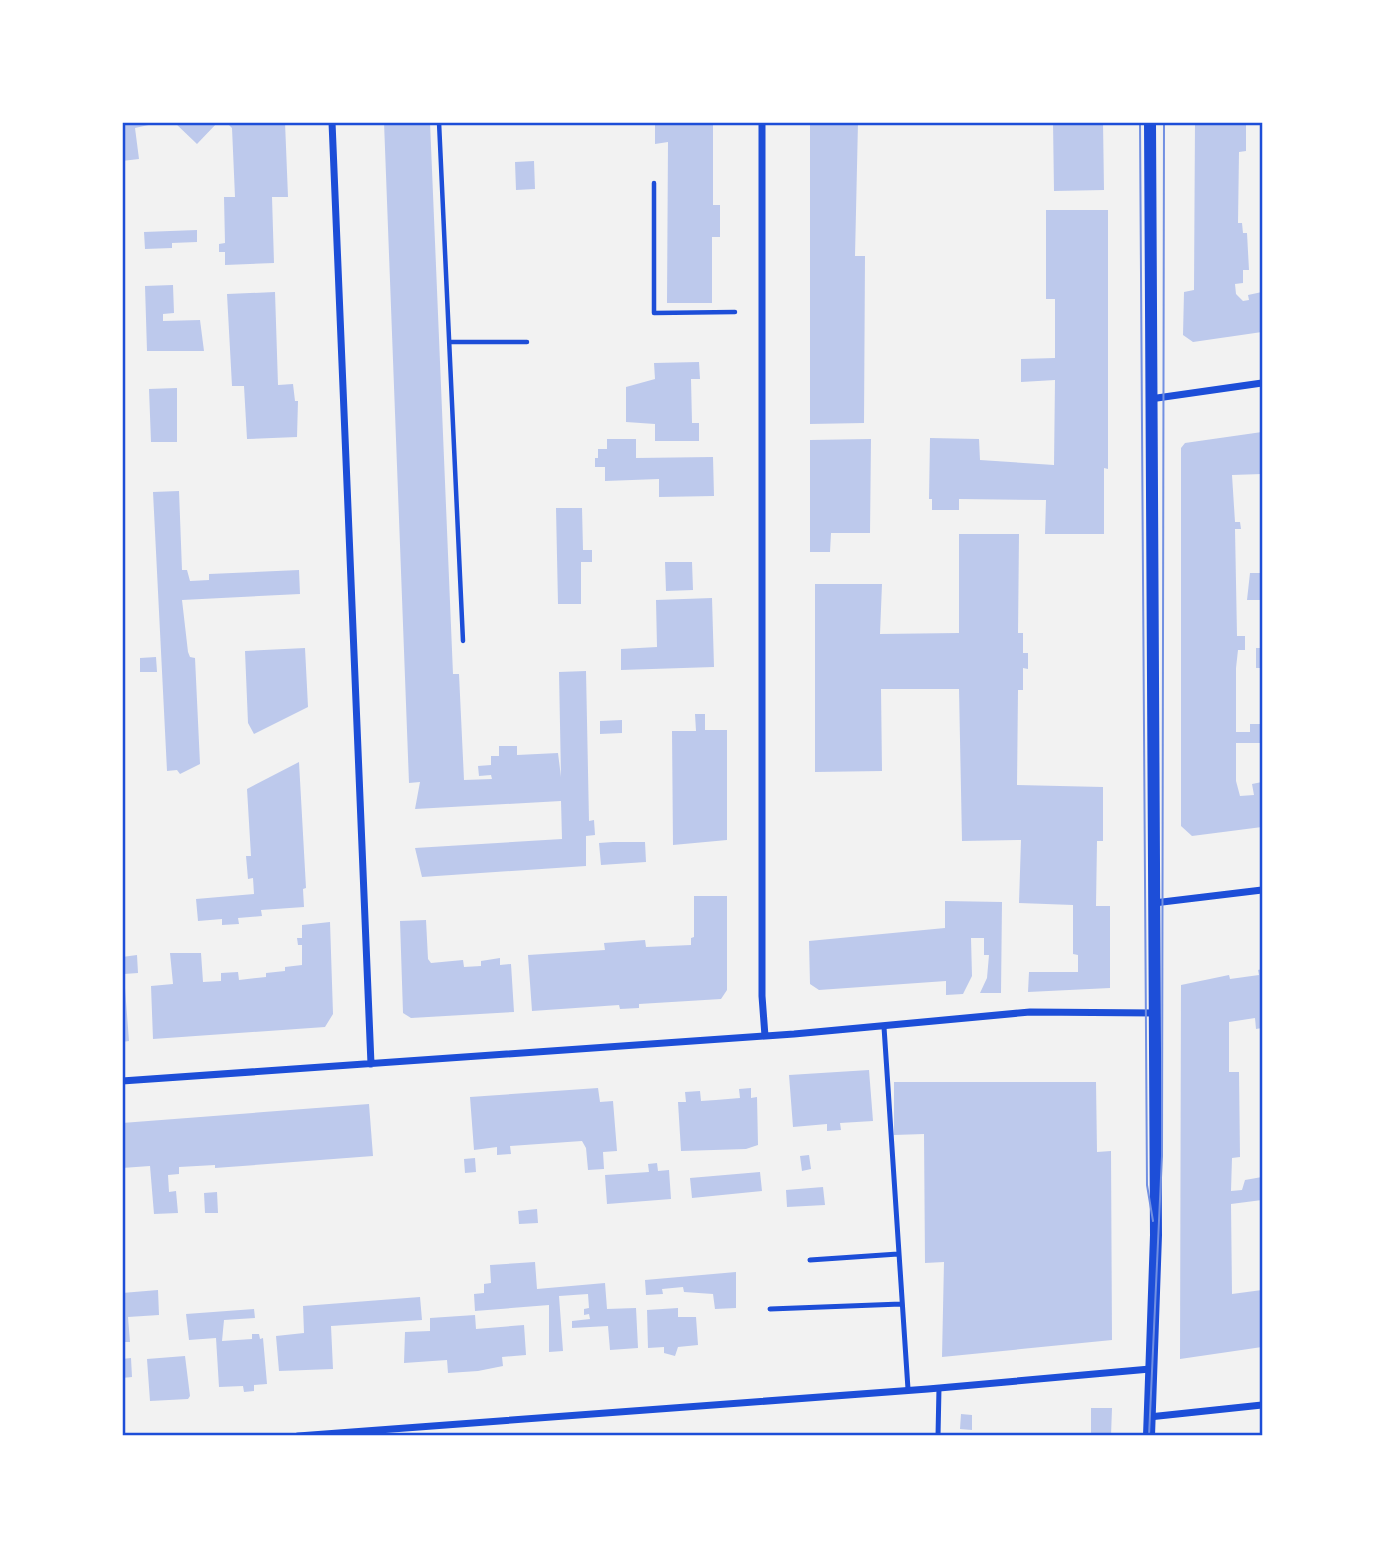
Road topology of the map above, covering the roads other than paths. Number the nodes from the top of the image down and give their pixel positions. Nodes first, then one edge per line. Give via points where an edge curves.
1 (332, 122) edge
2 (762, 122) edge
3 (1150, 122) edge
4 (1262, 383) edge
5 (1150, 400) junction
6 (1262, 890) edge
7 (1153, 904) junction
8 (1154, 1013) junction
9 (884, 1027) junction
10 (765, 1036) junction
11 (371, 1064) junction
12 (122, 1081) edge
13 (898, 1254) junction
14 (810, 1260) dead end
15 (901, 1304) junction
16 (770, 1309) dead end
17 (1150, 1369) junction
18 (939, 1388) junction
19 (908, 1390) junction
20 (1262, 1405) edge
21 (1149, 1417) junction
22 (298, 1436) edge
23 (938, 1436) edge
24 (1149, 1436) edge

1 - 11 street
2 - 10 street
3 - 5 street
4 - 5 street
5 - 7 street
6 - 7 street
7 - 8 street
8 - 9 street via 1030,1012
8 - 17 street via 1156,1235
9 - 10 street
9 - 13 lane
10 - 11 street
11 - 12 street
13 - 14 lane
13 - 15 lane
15 - 16 lane
15 - 19 lane
17 - 18 street
17 - 21 street
18 - 19 street
18 - 23 lane
19 - 22 street
20 - 21 street
21 - 24 street

